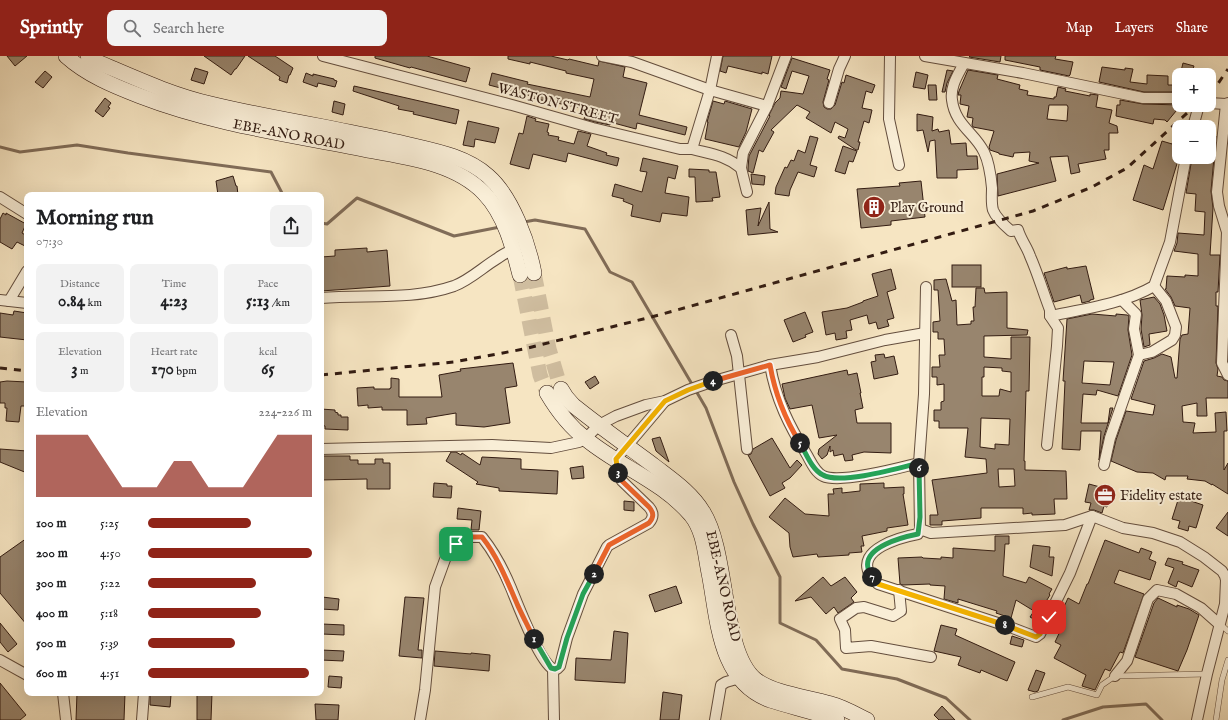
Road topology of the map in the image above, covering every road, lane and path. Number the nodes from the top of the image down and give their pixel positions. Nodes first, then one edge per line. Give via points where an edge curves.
1 (66, 56) edge
2 (88, 56) edge
3 (323, 56) edge
4 (602, 56) edge
5 (717, 56) edge
6 (786, 56) edge
7 (845, 56) edge
8 (890, 56) edge
9 (925, 56) edge
10 (964, 63) junction
11 (710, 90) junction
12 (1172, 98) edge
13 (829, 103) dead end
14 (1216, 103) edge
15 (1227, 104) edge
16 (767, 106) junction
17 (692, 149) junction
18 (899, 164) dead end
19 (1185, 164) edge
20 (740, 168) junction
21 (747, 192) dead end
22 (0, 197) edge
23 (24, 212) edge
24 (512, 226) junction
25 (514, 249) junction
26 (24, 275) edge
27 (1154, 286) junction
28 (926, 287) dead end
29 (324, 298) edge
30 (4, 300) edge
31 (1122, 300) junction
32 (24, 303) edge
33 (1050, 316) junction
34 (924, 333) junction
35 (731, 335) dead end
36 (1139, 355) junction
37 (770, 365) junction
38 (739, 374) junction
39 (1228, 375) edge
40 (665, 401) junction
41 (599, 424) junction
42 (585, 439) junction
43 (627, 446) junction
44 (1046, 446) dead end
45 (324, 449) edge
46 (747, 449) dead end
47 (616, 459) junction
48 (919, 463) junction
49 (1104, 465) dead end
50 (1092, 516) junction
51 (920, 529) junction
52 (899, 590) junction
53 (1219, 624) junction
54 (1228, 631) edge
55 (930, 657) dead end
56 (0, 660) edge
57 (1228, 660) edge
58 (553, 670) junction
59 (24, 673) edge
60 (1207, 674) junction
61 (1115, 676) junction
62 (740, 678) junction
63 (63, 696) edge
64 (144, 696) edge
65 (1032, 697) dead end
66 (66, 720) edge
67 (142, 720) edge
68 (423, 720) edge
69 (554, 720) edge
70 (715, 720) edge
71 (837, 720) edge
72 (867, 720) edge
73 (1197, 720) edge
74 (1216, 720) edge

1 - 24 main road, EBE-ANO ROAD via 86,72 168,107 231,123 408,158 457,173 484,192
2 - 24 main road, EBE-ANO ROAD via 148,84 210,104 374,136 456,158 477,168 496,184
3 - 17 street, WASTON STREET via 593,128
4 - 11 street via 632,62
5 - 11 street
6 - 16 street
7 - 13 street
8 - 18 street via 889,119
9 - 10 street
10 - 12 street via 1135,96
10 - 33 street via 952,90 955,112 959,121 984,151 994,211 1010,231 1018,230 1031,257
11 - 16 street
11 - 17 street
14 - 15 street
15 - 39 street via 1217,192 1226,232 1222,363
16 - 20 street via 743,153
17 - 20 street, WASTON STREET via 725,158
19 - 27 street via 1170,242
20 - 21 street
22 - 23 street
24 - 25 main road
24 - 25 main road via 531,256 527,274
25 - 29 street via 455,285 413,296
26 - 30 street
27 - 31 street
27 - 36 street via 1166,301 1176,327 1175,335 1172,340 1152,352
28 - 34 street
30 - 32 street
31 - 33 street
31 - 36 street via 1136,314 1134,329
33 - 44 street via 1058,328
34 - 37 street
34 - 48 street via 924,394
35 - 38 street
36 - 49 street via 1110,438
37 - 38 street
37 - 48 street via 773,384 783,412 814,467 823,476 839,479
38 - 40 street via 688,390
38 - 46 street
40 - 41 street via 646,405
40 - 43 street
41 - 42 street
41 - 42 main road, EBE-ANO ROAD via 566,397 554,391 567,421
41 - 43 main road, EBE-ANO ROAD
42 - 45 street via 551,448 492,445
42 - 47 main road, EBE-ANO ROAD
43 - 47 street
43 - 72 main road, EBE-ANO ROAD via 693,497 712,528 734,638 742,660 756,680 776,689 832,704
47 - 58 street via 622,481 649,507 652,519 607,547 583,594 560,666
47 - 62 main road, EBE-ANO ROAD via 667,491 696,522 703,541 721,641 733,670
48 - 51 street
50 - 51 street via 1065,525 931,533
50 - 52 street via 1070,573 1040,634 1036,637
50 - 53 street via 1123,528 1180,542 1222,571 1226,580 1226,593
51 - 52 street via 918,534 881,546 872,553 867,564 869,574 878,584
52 - 55 street via 901,611 893,616 864,607 856,608 840,619 845,630 846,648 871,646
53 - 54 lane
53 - 60 street
53 - 61 street via 1201,608 1176,594 1157,590 1148,599 1127,661
56 - 59 street
57 - 74 lane
58 - 68 street via 537,645 488,544 482,537 469,537 456,544 447,554 435,587
58 - 69 street
60 - 61 lane
60 - 73 street
61 - 65 lane via 1102,685 1097,695 1068,687
62 - 70 street via 719,688
62 - 71 main road, EBE-ANO ROAD via 749,687 769,699
63 - 66 street
64 - 67 street

